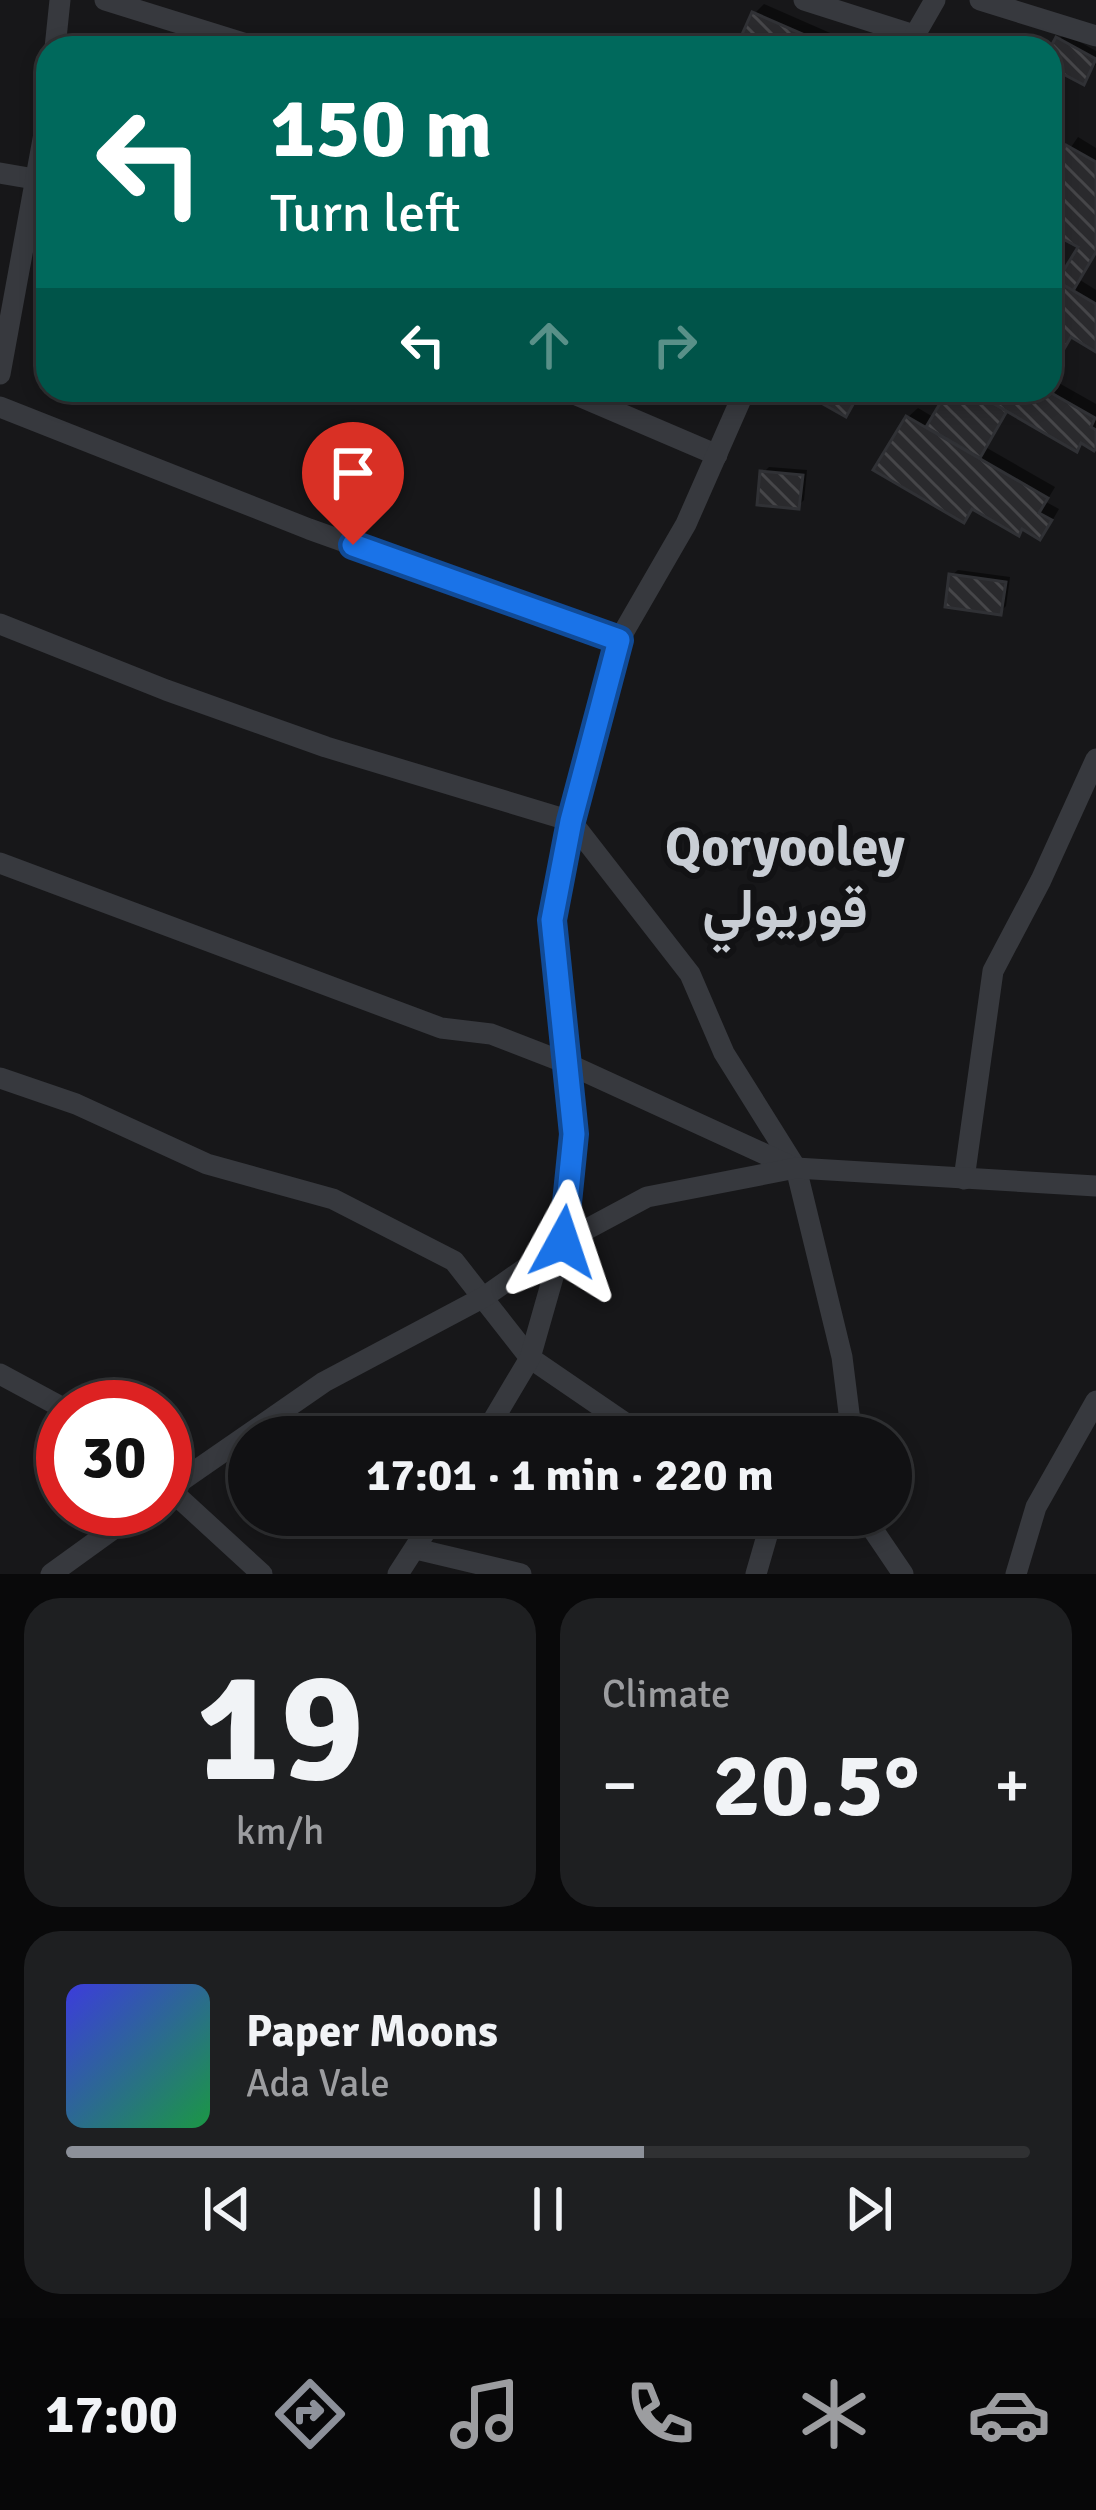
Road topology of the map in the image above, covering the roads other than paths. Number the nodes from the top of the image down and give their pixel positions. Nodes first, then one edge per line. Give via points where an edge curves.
1 (60, 0) edge
2 (105, 0) edge
3 (805, 0) edge
4 (935, 0) edge
5 (980, 0) edge
6 (56, 36) edge
7 (220, 36) edge
8 (898, 36) edge
9 (914, 36) edge
10 (1096, 36) edge
11 (0, 173) edge
12 (36, 178) edge
13 (36, 203) edge
14 (0, 374) edge
15 (593, 402) edge
16 (740, 402) edge
17 (0, 407) edge
18 (717, 455) junction
19 (0, 624) edge
20 (619, 640) junction
21 (1096, 759) edge
22 (571, 821) junction
23 (0, 863) edge
24 (566, 1063) junction
25 (0, 1078) edge
26 (796, 1168) junction
27 (964, 1178) junction
28 (1096, 1186) edge
29 (563, 1242) junction
30 (484, 1297) junction
31 (530, 1358) junction
32 (0, 1373) edge
33 (36, 1393) edge
34 (1096, 1401) edge
35 (495, 1416) edge
36 (615, 1416) edge
37 (849, 1416) edge
38 (192, 1471) edge
39 (192, 1511) edge
40 (104, 1536) edge
41 (424, 1536) edge
42 (767, 1536) edge
43 (875, 1536) edge
44 (416, 1549) junction
45 (51, 1574) edge
46 (262, 1574) edge
47 (398, 1574) edge
48 (520, 1574) edge
49 (757, 1574) edge
50 (903, 1574) edge
51 (1016, 1574) edge

1 - 6 street
2 - 7 street
3 - 8 street
4 - 9 street
5 - 10 street
11 - 12 street
13 - 14 street
15 - 18 street
16 - 18 street
17 - 20 street
18 - 20 street
19 - 22 street via 326,748
20 - 22 street
21 - 27 street via 992,971
22 - 24 street via 552,920
22 - 26 street via 690,974 724,1053
23 - 24 street via 441,1028 491,1034
24 - 26 street
24 - 29 street via 574,1134
25 - 30 street via 207,1163 333,1199 454,1261
26 - 27 street
26 - 29 street via 646,1197
26 - 37 street
27 - 28 street
29 - 30 street
29 - 31 street
30 - 31 street
30 - 38 street via 324,1382
31 - 35 street
31 - 36 street
32 - 33 street
34 - 51 street via 1036,1507
39 - 46 street
40 - 45 street
41 - 44 street
42 - 49 street
43 - 50 street
44 - 47 street
44 - 48 street

